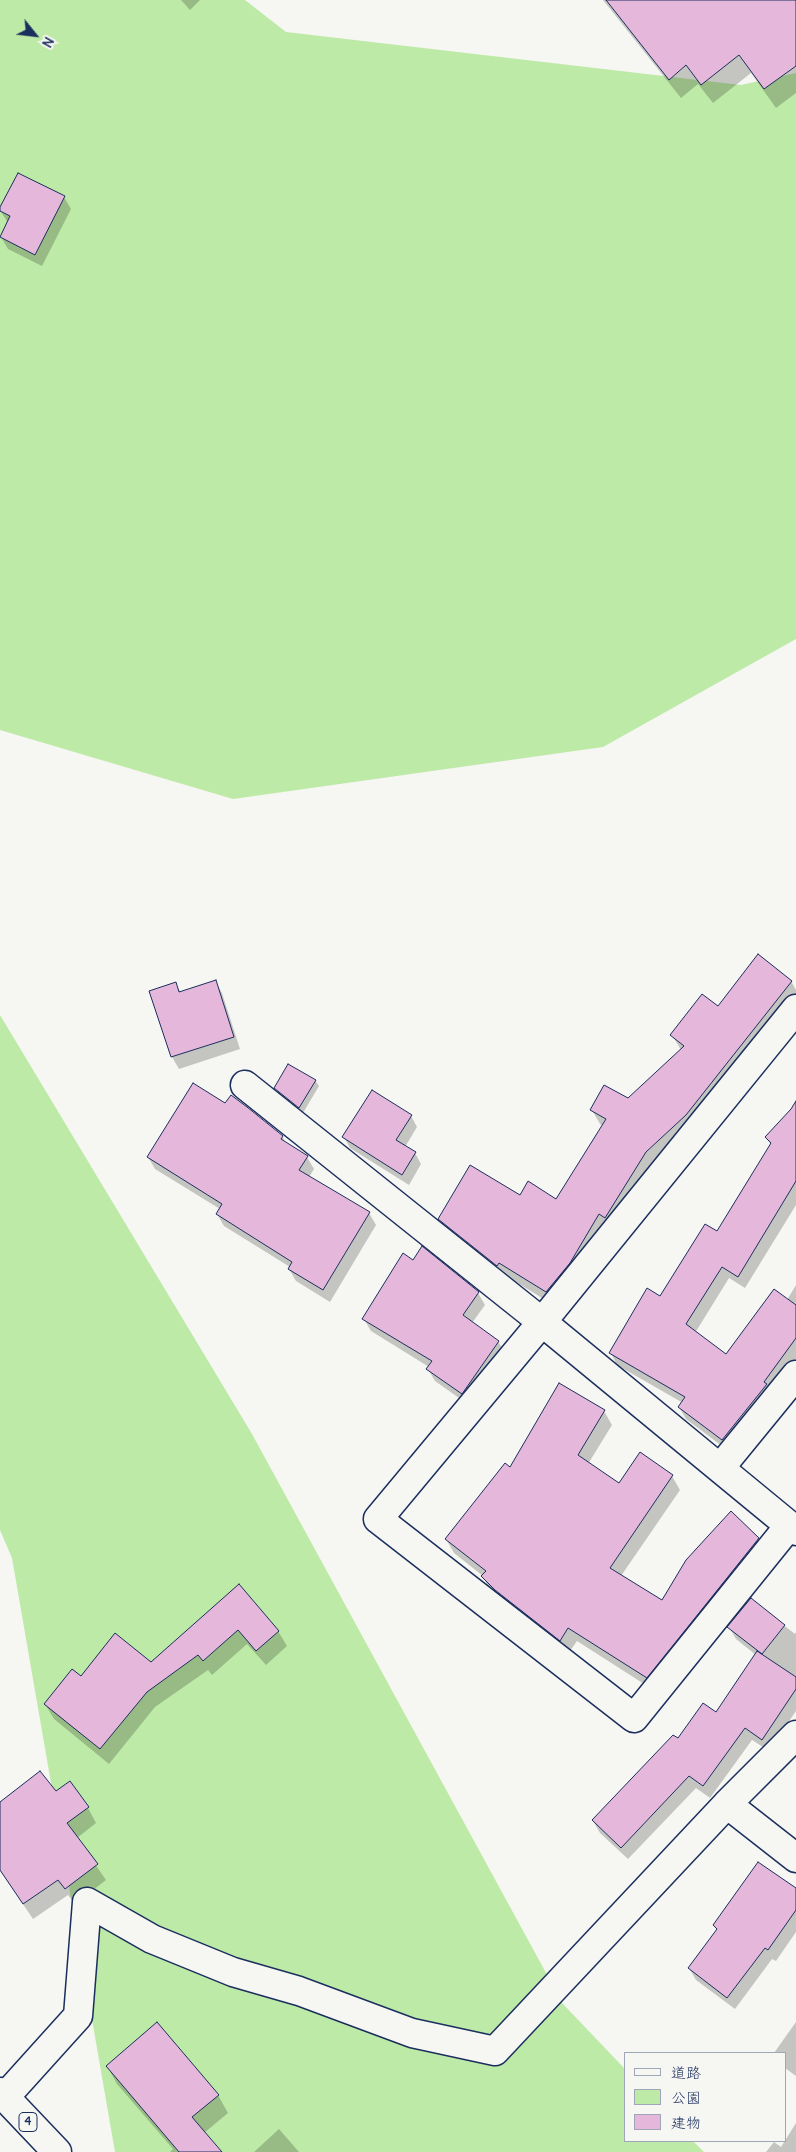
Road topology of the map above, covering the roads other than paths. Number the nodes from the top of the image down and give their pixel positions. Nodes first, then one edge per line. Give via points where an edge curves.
1 (796, 1009) edge
2 (245, 1084) dead end
3 (542, 1322) junction
4 (796, 1375) edge
5 (720, 1468) junction
6 (792, 1528) edge
7 (796, 1735) edge
8 (727, 1804) junction
9 (796, 1858) edge
10 (2, 2095) edge
11 (58, 2152) edge

1 - 3 main road
2 - 3 main road
3 - 5 main road
3 - 6 main road via 378,1519 634,1718
4 - 5 main road
5 - 6 main road
7 - 8 main road
8 - 9 main road
8 - 10 main road via 495,2051 412,2032 299,1991 232,1972 152,1939 87,1902 78,2016
10 - 11 main road, 4

